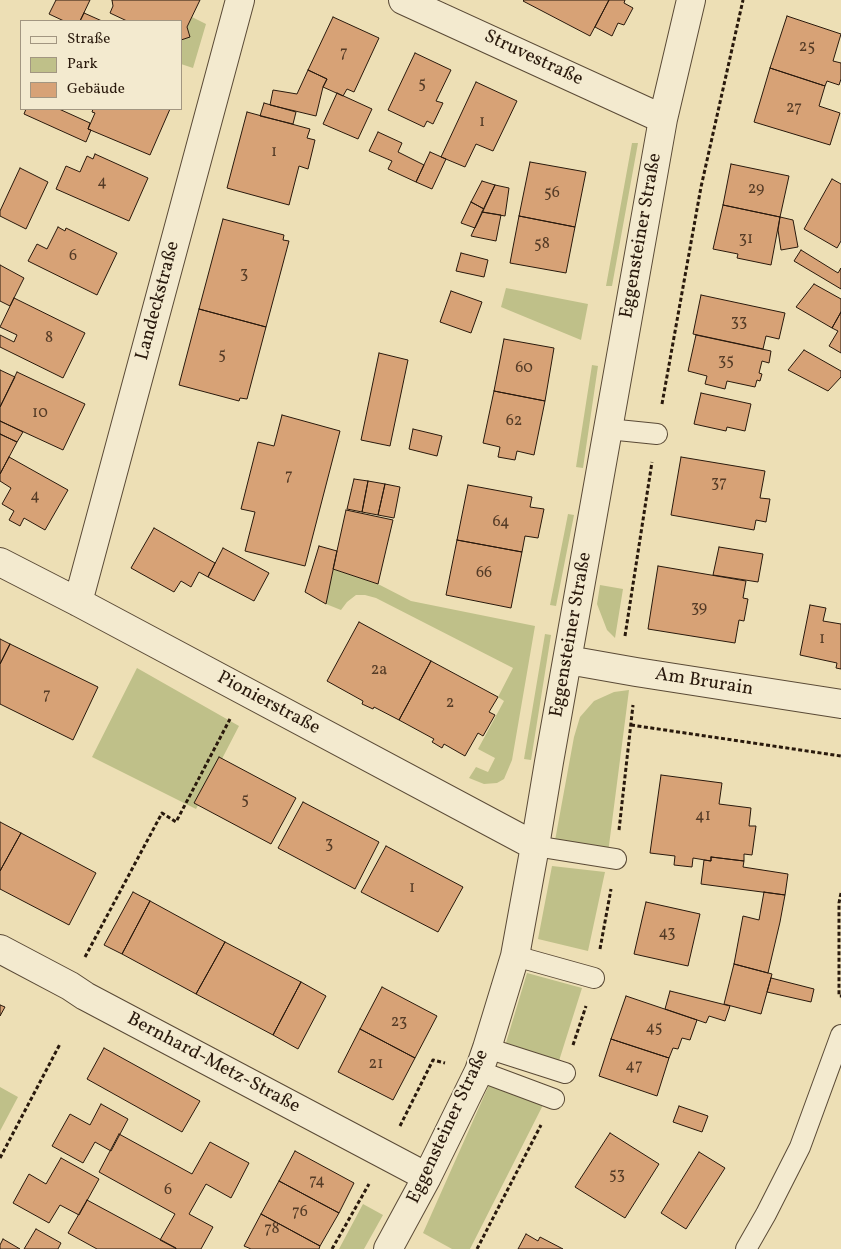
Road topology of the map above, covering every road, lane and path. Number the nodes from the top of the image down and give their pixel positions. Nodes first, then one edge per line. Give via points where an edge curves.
1 (240, 0) edge
2 (403, 0) edge
3 (691, 0) edge
4 (743, 0) edge
5 (663, 119) junction
6 (608, 429) junction
7 (656, 434) junction
8 (0, 562) edge
9 (78, 602) junction
10 (568, 660) junction
11 (620, 669) junction
12 (245, 692) junction
13 (841, 704) edge
14 (631, 725) dead end
15 (841, 756) edge
16 (535, 846) junction
17 (616, 859) dead end
18 (841, 893) edge
19 (0, 949) edge
20 (515, 956) junction
21 (594, 978) dead end
22 (70, 986) junction
23 (841, 996) edge
24 (841, 1034) edge
25 (60, 1044) dead end
26 (483, 1059) junction
27 (564, 1073) dead end
28 (554, 1099) dead end
29 (385, 1155) junction
30 (0, 1158) edge
31 (427, 1177) junction
32 (332, 1249) edge
33 (388, 1249) edge
34 (746, 1249) edge

1 - 9 street, Landeckstraße
2 - 5 street, Struvestraße
3 - 5 street, Eggensteiner Straße
4 - 7 path via 701,187
5 - 6 street, Eggensteiner Straße
6 - 7 lane
6 - 10 street, Eggensteiner Straße
7 - 11 path
8 - 9 street, Pionierstraße
9 - 12 street, Pionierstraße
10 - 11 street, Am Brurain
10 - 16 street, Eggensteiner Straße
11 - 13 street, Am Brurain
12 - 16 street, Pionierstraße
12 - 22 path via 176,822 162,813
14 - 15 path
16 - 17 lane
16 - 20 street, Eggensteiner Straße
18 - 23 path
19 - 22 street, Bernhard-Metz-Straße
20 - 21 lane
20 - 26 street, Eggensteiner Straße
22 - 29 street, Bernhard-Metz-Straße
24 - 34 lane via 800,1147
25 - 30 path
26 - 27 lane
26 - 28 lane
26 - 29 path via 433,1060
26 - 31 street, Eggensteiner Straße
29 - 31 street, Bernhard-Metz-Straße
29 - 32 path
31 - 33 street, Eggensteiner Straße

